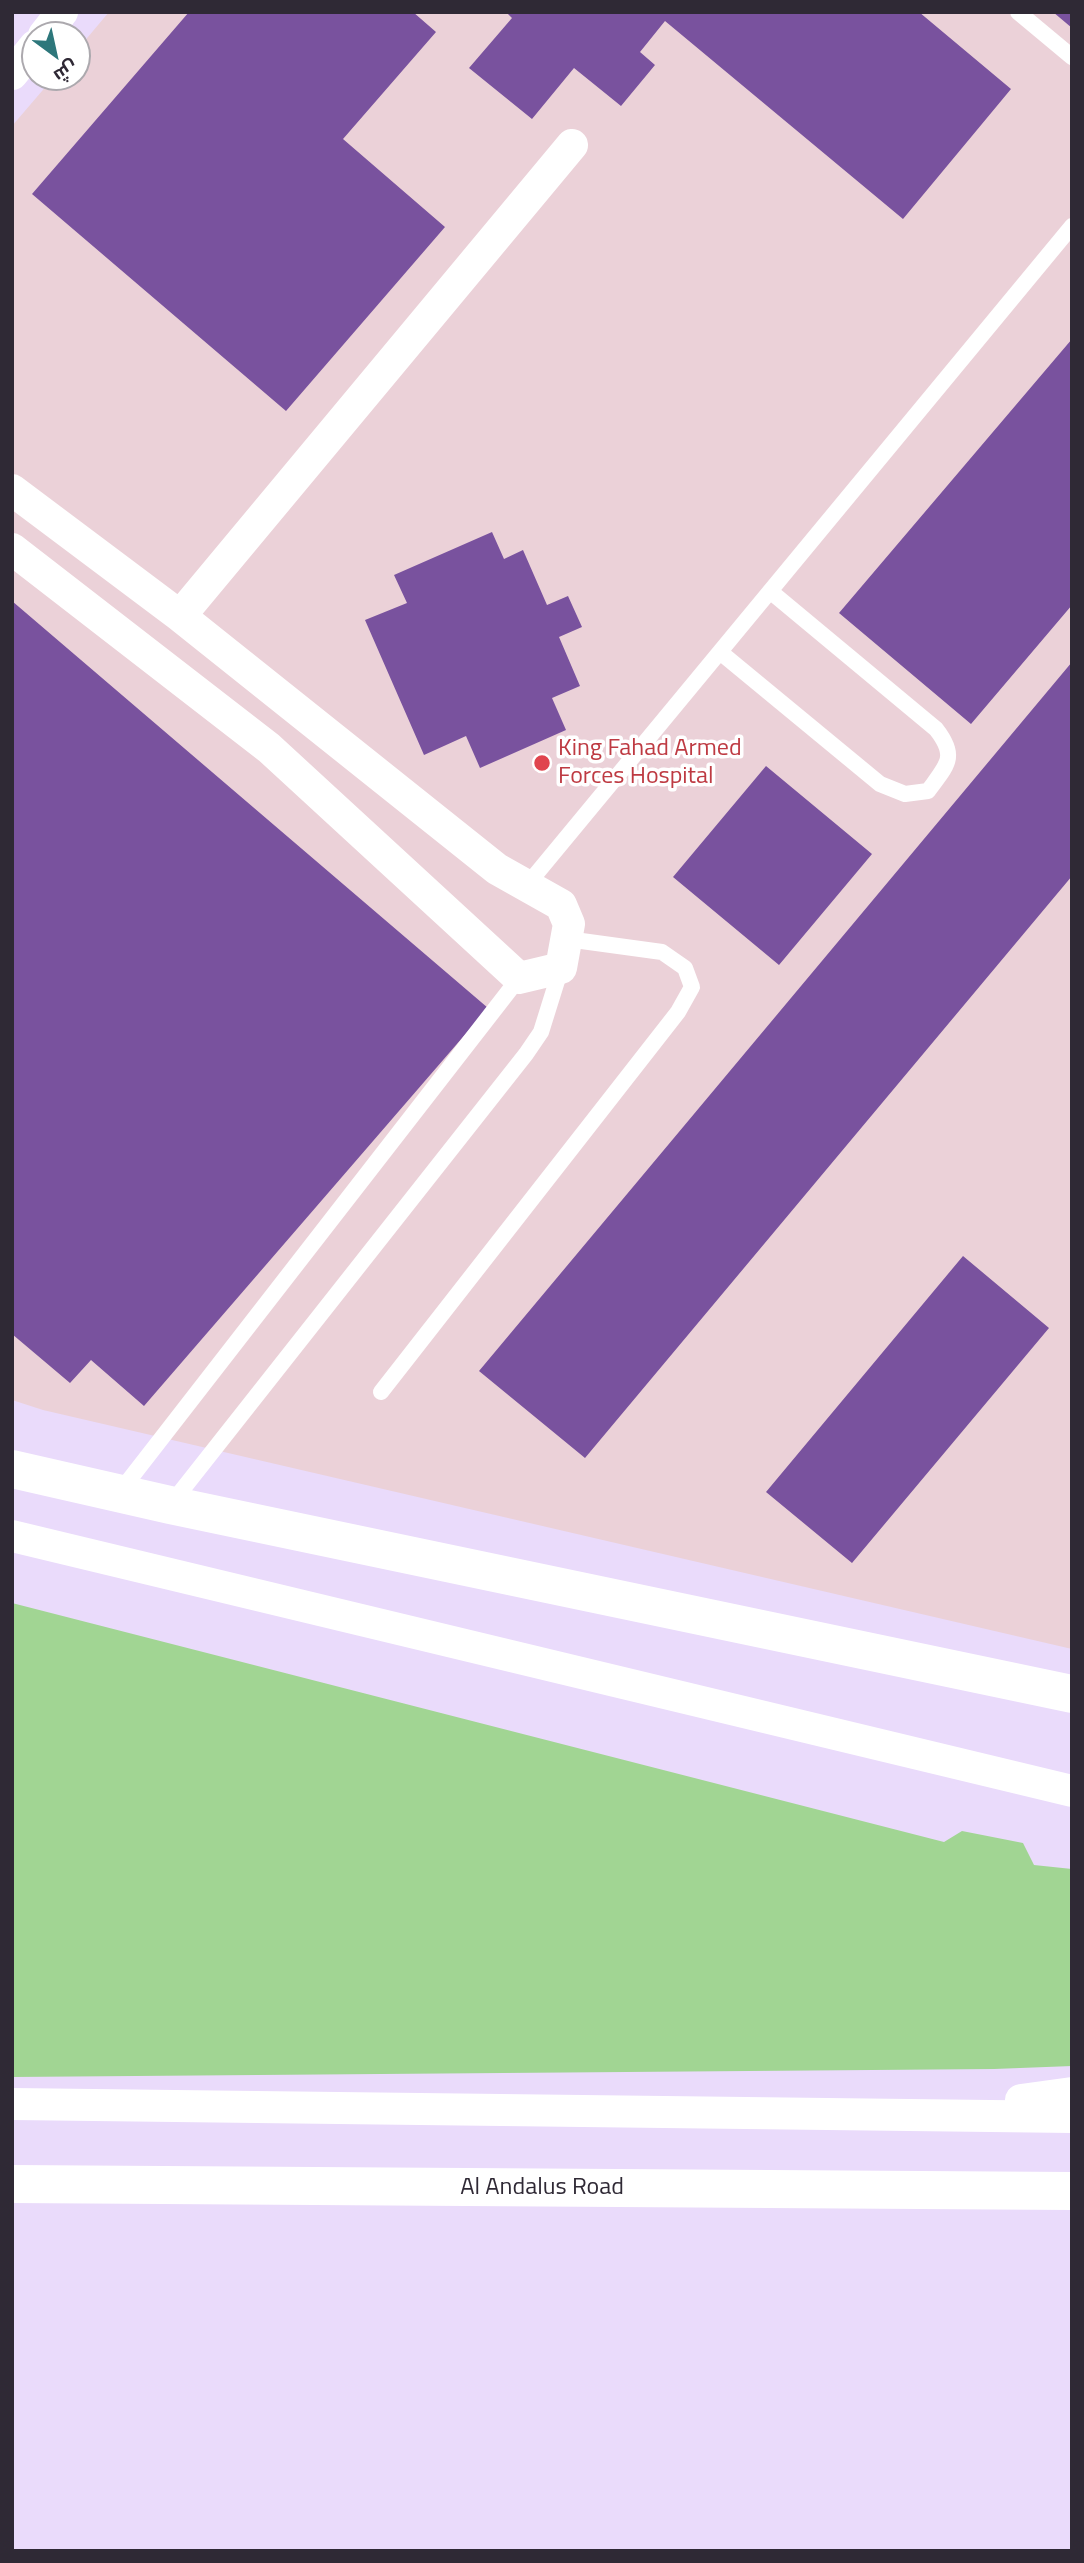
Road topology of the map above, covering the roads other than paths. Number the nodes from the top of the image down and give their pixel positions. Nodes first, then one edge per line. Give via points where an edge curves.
1 (1018, 12) edge
2 (1072, 57) edge
3 (572, 145) dead end
4 (1072, 226) edge
5 (12, 489) edge
6 (12, 549) edge
7 (770, 591) junction
8 (180, 616) junction
9 (720, 652) junction
10 (527, 885) junction
11 (564, 954) junction
12 (519, 978) junction
13 (381, 1392) dead end
14 (12, 1469) edge
15 (118, 1493) junction
16 (170, 1505) junction
17 (12, 1536) edge
18 (1072, 1694) edge
19 (1072, 1791) edge
20 (1072, 2093) edge
21 (12, 2104) edge
22 (916, 2115) junction
23 (1072, 2117) edge
24 (12, 2184) edge
25 (1072, 2191) edge

1 - 2 lane
3 - 8 street
4 - 7 lane
5 - 8 street
6 - 12 street via 269,748
7 - 9 lane
7 - 9 lane via 942,737 949,758 928,790 905,794 880,784
8 - 10 street via 497,869
9 - 10 lane
10 - 11 street via 561,905 569,924
11 - 12 street
11 - 13 lane via 662,952 685,968 692,986 678,1012
11 - 16 lane via 541,1032 526,1054
12 - 15 lane
14 - 15 street
15 - 16 street
16 - 18 street
17 - 19 street
20 - 22 street
21 - 22 street
22 - 23 street
24 - 25 street, Al Andalus Road

